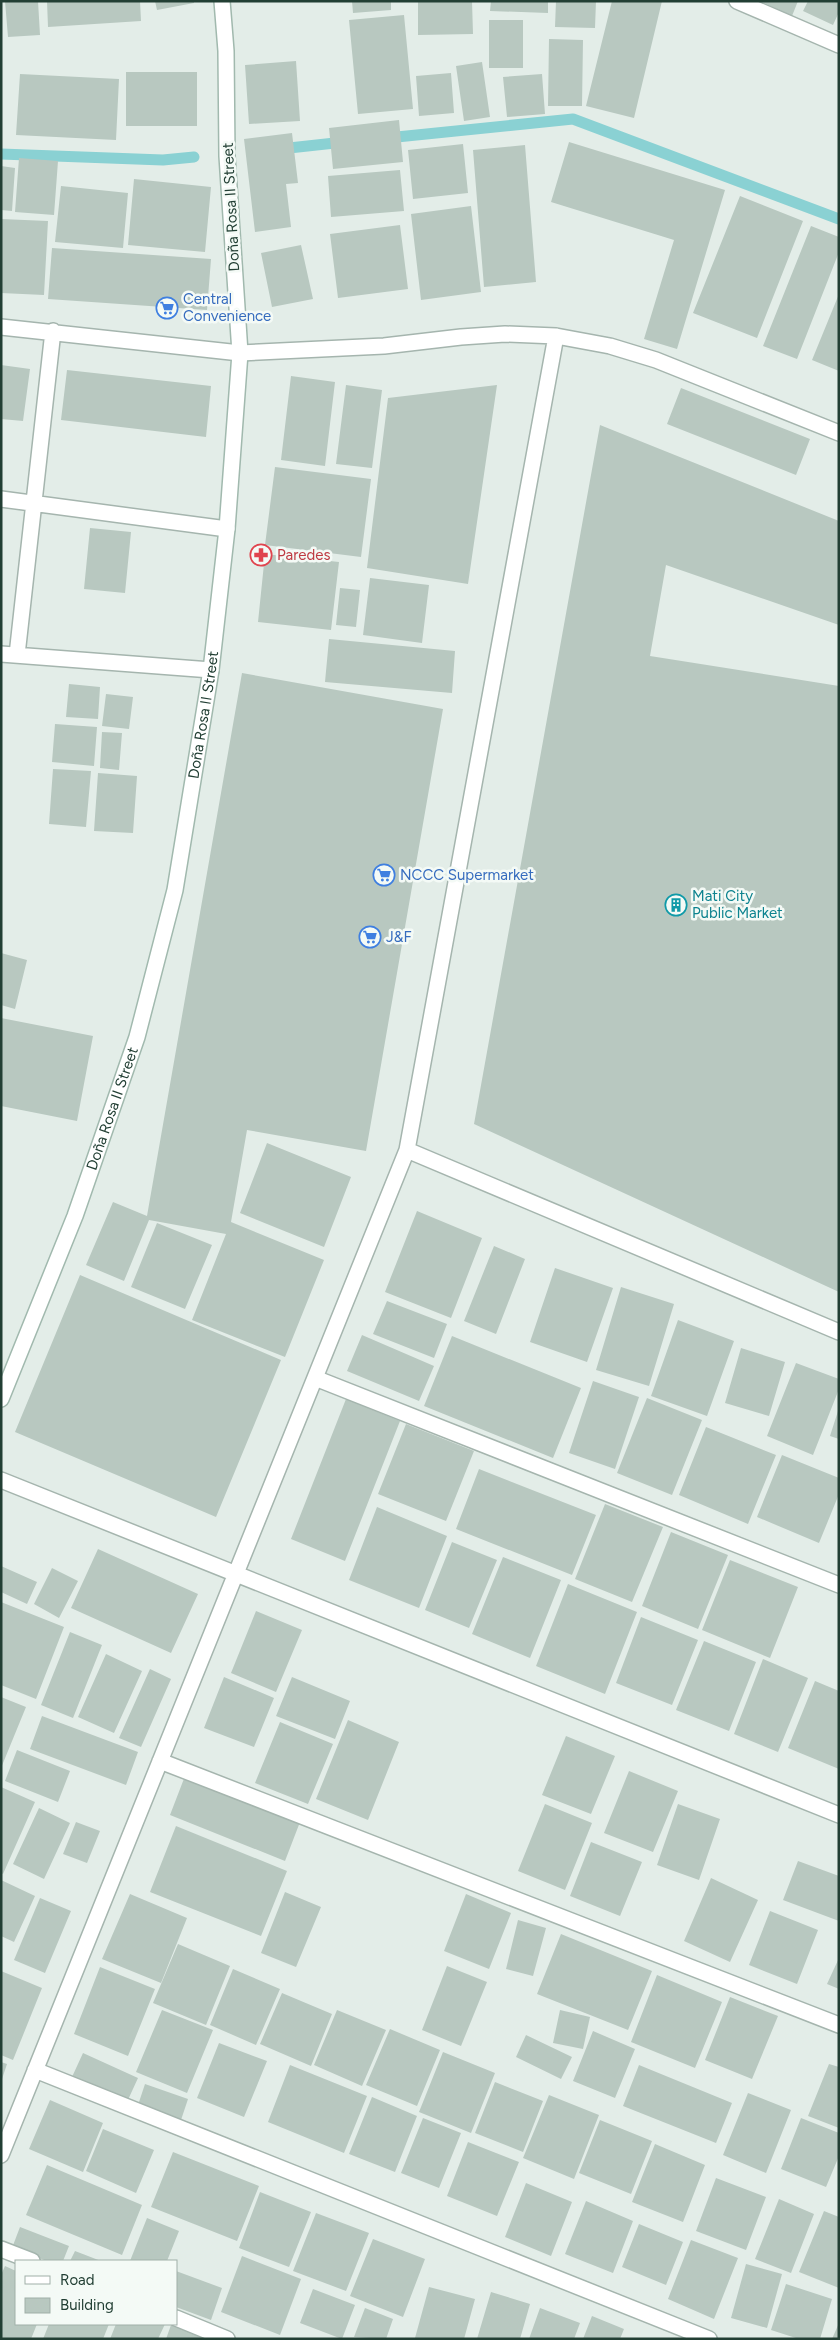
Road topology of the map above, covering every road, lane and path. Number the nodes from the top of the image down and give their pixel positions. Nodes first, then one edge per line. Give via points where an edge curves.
1 (222, 1) edge
2 (737, 1) edge
3 (839, 45) edge
4 (1, 327) edge
5 (53, 331) junction
6 (556, 336) junction
7 (240, 352) junction
8 (839, 433) edge
9 (1, 499) edge
10 (34, 503) junction
11 (227, 529) junction
12 (1, 654) edge
13 (17, 655) junction
14 (211, 670) junction
15 (407, 1150) junction
16 (839, 1332) edge
17 (315, 1378) junction
18 (1, 1399) edge
19 (1, 1480) edge
20 (236, 1574) junction
21 (839, 1585) edge
22 (160, 1761) junction
23 (839, 1815) edge
24 (839, 2025) edge
25 (35, 2070) junction
26 (1, 2155) edge
27 (1, 2249) edge
28 (29, 2260) edge
29 (178, 2319) edge
30 (228, 2339) edge
31 (709, 2339) edge

1 - 7 street, Doña Rosa II Street via 227,156
2 - 3 street
4 - 5 street
5 - 7 street
5 - 10 street
6 - 7 street via 505,334 384,346
6 - 8 street via 610,346 656,360
6 - 15 street
7 - 11 street, Doña Rosa II Street
9 - 10 street
10 - 11 street
10 - 13 street
11 - 14 street, Doña Rosa II Street
12 - 13 street
13 - 14 street
14 - 18 street, Doña Rosa II Street via 175,890 137,1037 74,1216
15 - 16 street
15 - 17 street
17 - 20 street
17 - 21 street
19 - 20 street
20 - 22 street
20 - 23 street
22 - 24 street
22 - 25 street
25 - 26 street
25 - 31 street
27 - 28 street
29 - 30 street

